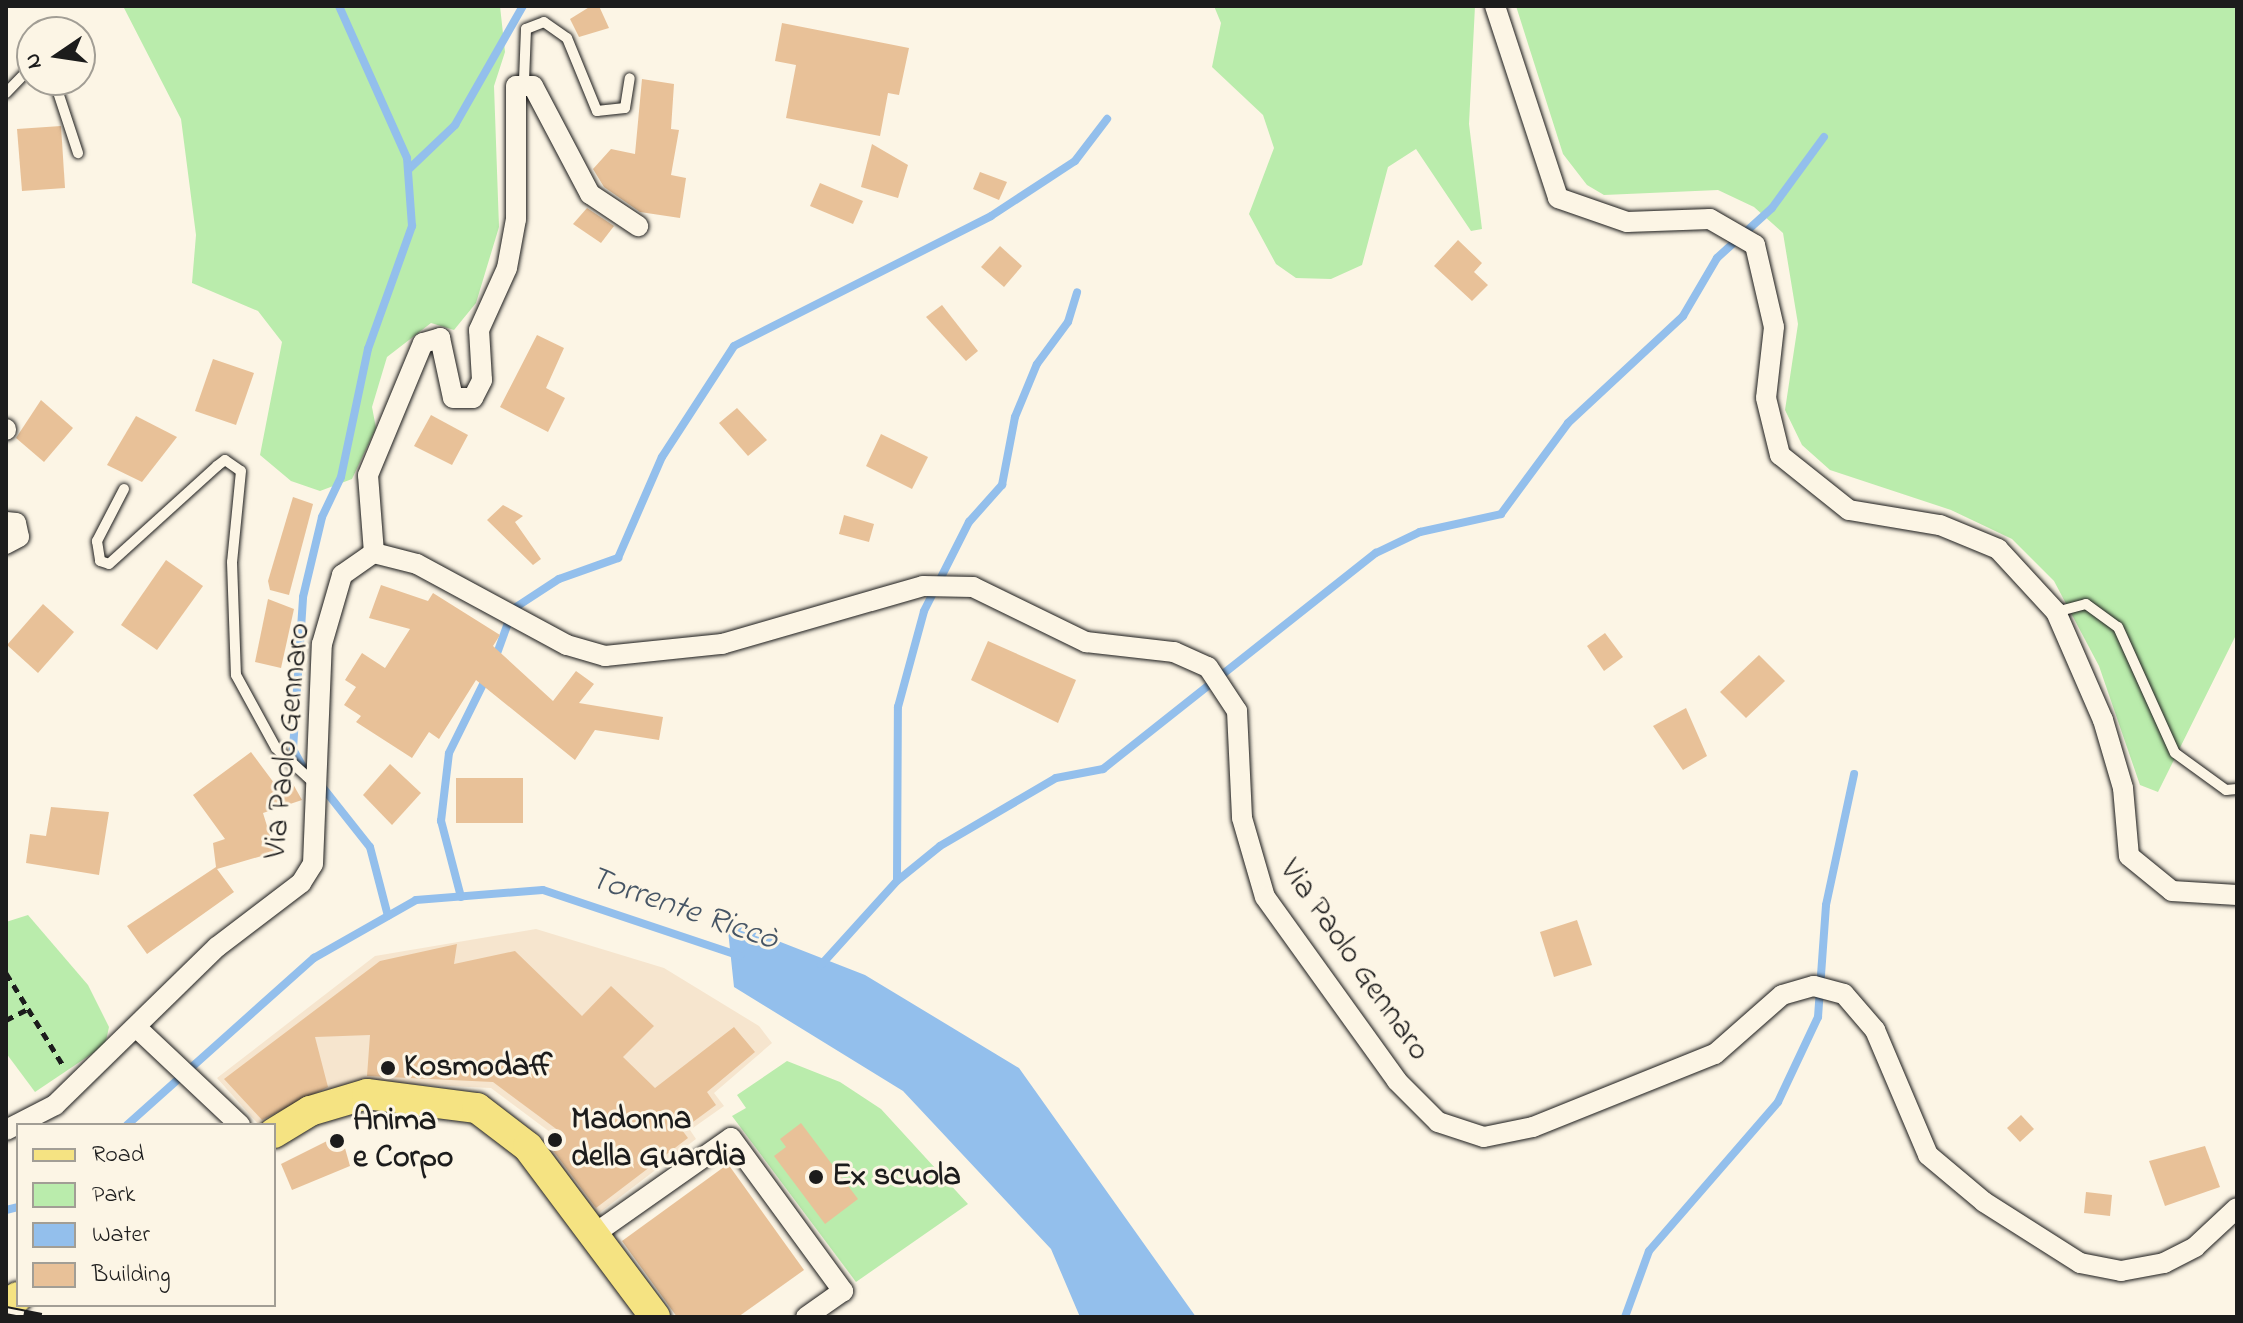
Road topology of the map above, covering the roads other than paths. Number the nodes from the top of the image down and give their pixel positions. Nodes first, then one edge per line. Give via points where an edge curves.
1 (1495, 6) edge
2 (630, 78) dead end
3 (524, 81) junction
4 (59, 96) edge
5 (78, 153) dead end
6 (638, 226) dead end
7 (124, 489) dead end
8 (6, 522) edge
9 (6, 544) edge
10 (374, 553) junction
11 (2056, 612) junction
12 (314, 783) junction
13 (2237, 789) edge
14 (2237, 895) edge
15 (142, 1032) junction
16 (20, 1123) edge
17 (238, 1123) edge
18 (276, 1132) edge
19 (2237, 1208) edge
20 (590, 1237) junction
21 (655, 1317) edge
22 (806, 1317) edge

1 - 11 street via 1558,198 1627,222 1710,219 1755,245 1774,327 1766,398 1780,455 1849,510 1940,525 1998,549
2 - 3 lane via 625,108 597,111 567,38 544,22 526,29
3 - 6 street via 590,194
3 - 10 street via 514,95 512,250 479,330 482,380 473,398 453,398 440,338 423,343 368,475
4 - 5 lane
7 - 12 lane via 97,541 100,561 109,564 225,460 241,471 232,562 236,675 276,748
8 - 9 street via 16,523 19,537
10 - 12 street, Via Paolo Gennaro via 342,575 322,644
10 - 19 street, Via Paolo Gennaro via 417,564 567,645 605,656 722,644 923,586 973,587 1086,642 1174,652 1208,667 1237,711 1242,818 1265,897 1397,1081 1438,1122 1484,1137 1533,1127 1715,1054 1782,995 1814,986 1844,994 1875,1030 1928,1155 1984,1202 2080,1263 2121,1271 2164,1263 2195,1247
11 - 13 lane via 2086,604 2118,627 2175,753 2226,790
11 - 14 street via 2111,747 2129,856 2172,891
12 - 15 street, Via Paolo Gennaro via 313,864 301,883 217,947
15 - 16 street, Via Paolo Gennaro via 55,1105
15 - 17 street
18 - 20 main road via 310,1111 367,1094 477,1108 528,1147
20 - 21 main road
20 - 22 street via 731,1138 843,1291

